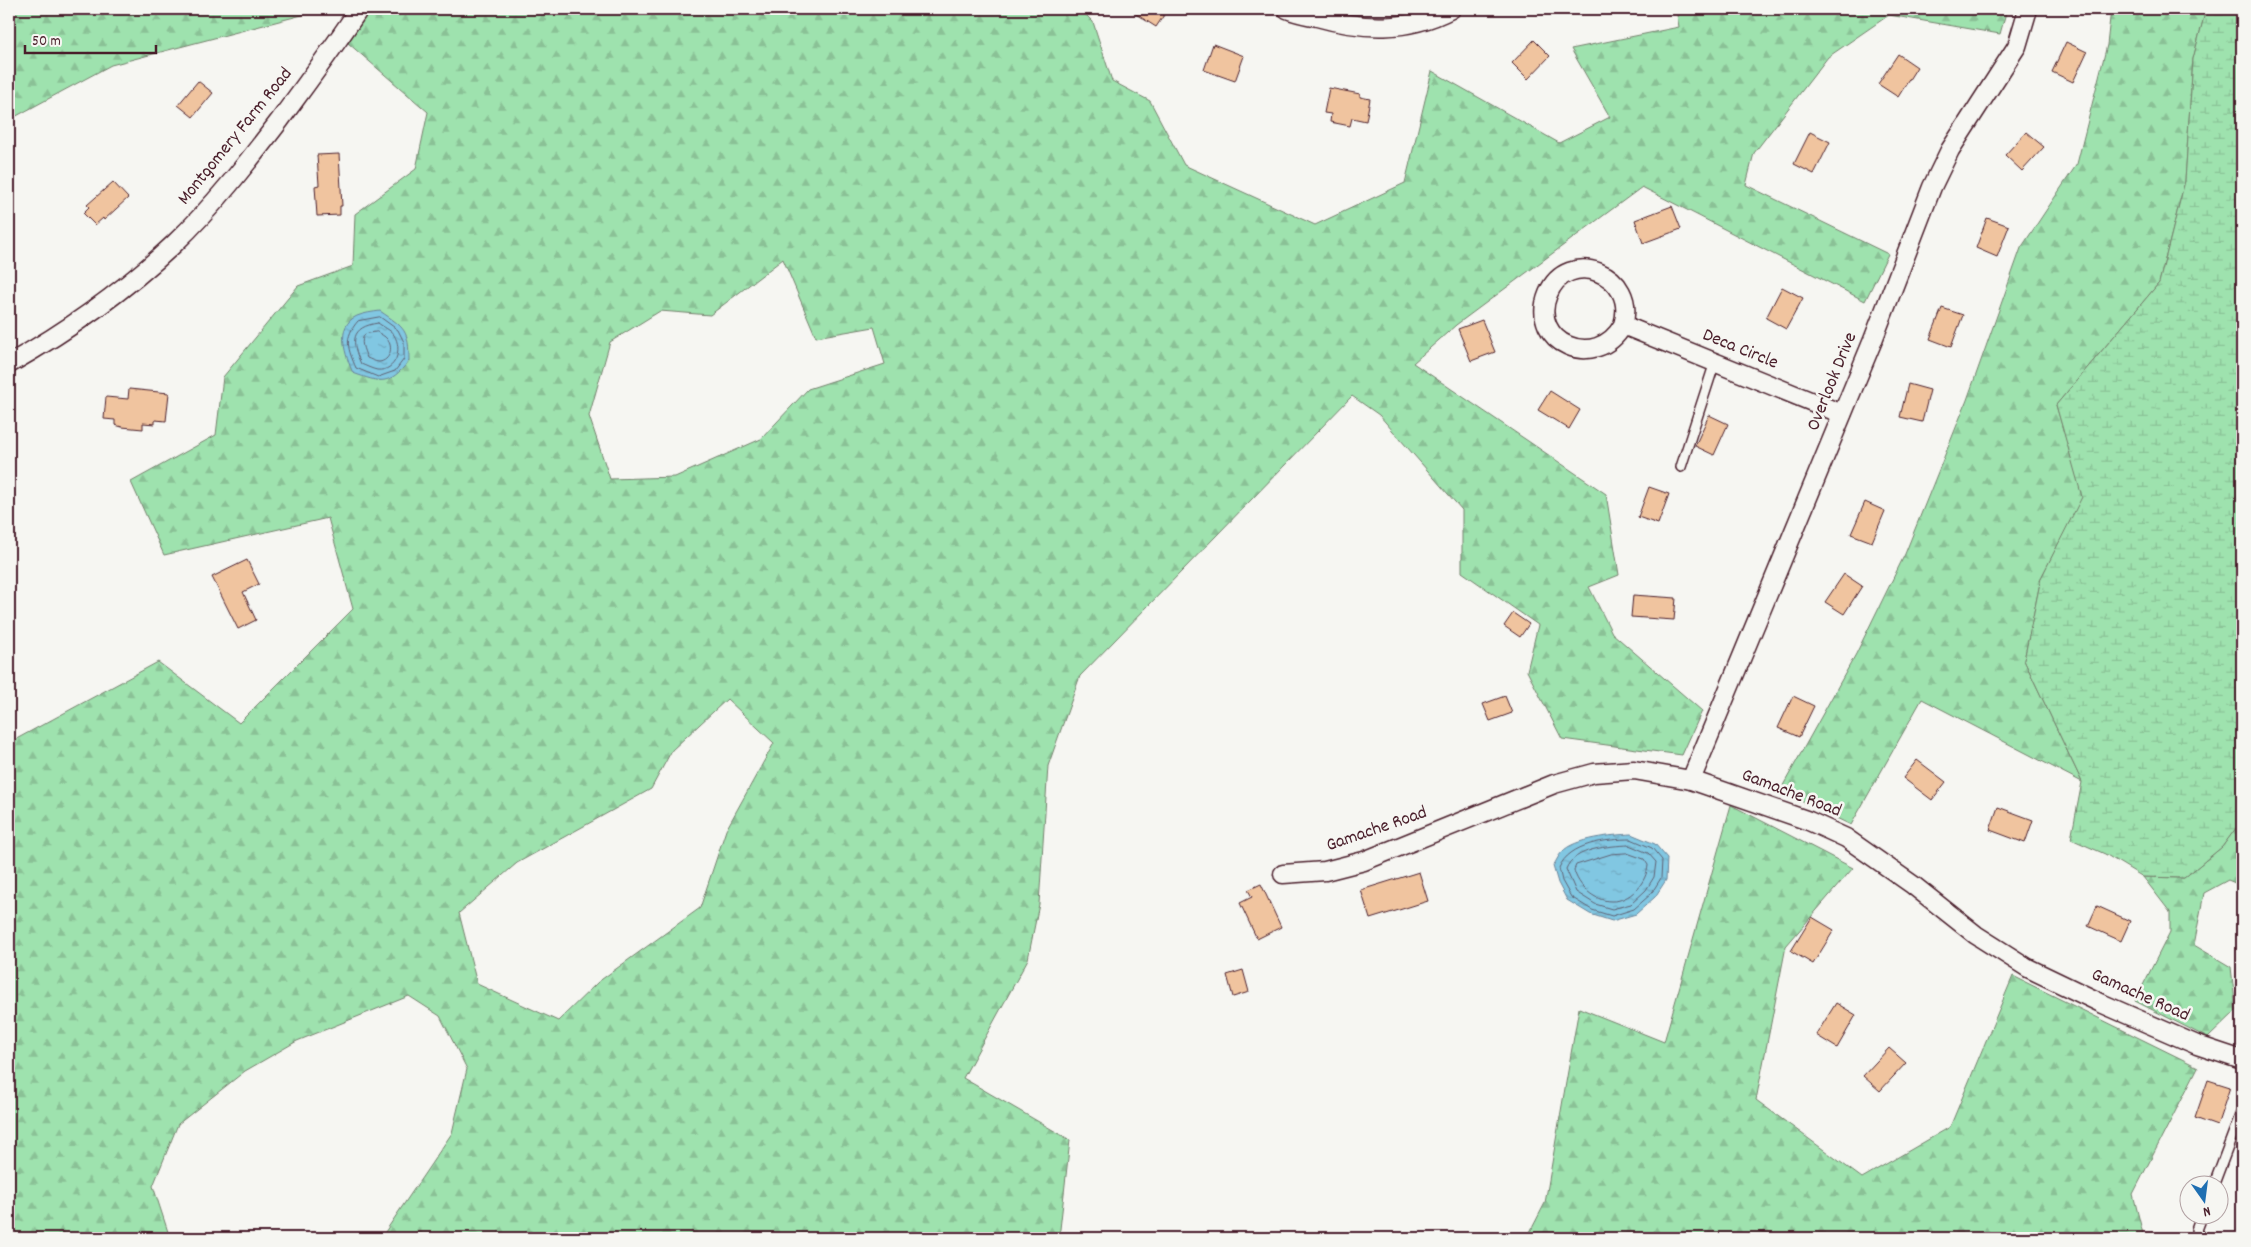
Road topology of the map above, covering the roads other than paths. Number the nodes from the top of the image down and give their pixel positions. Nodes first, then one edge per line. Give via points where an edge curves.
1 (359, 9) edge
2 (1288, 9) edge
3 (1451, 9) edge
4 (2028, 9) edge
5 (1622, 325) junction
6 (1714, 362) junction
7 (9, 364) edge
8 (1842, 414) junction
9 (1681, 467) dead end
10 (1691, 780) junction
11 (1283, 874) dead end
12 (2242, 1060) edge
13 (2242, 1110) edge
14 (2218, 1174) edge
15 (2198, 1224) edge
16 (2200, 1238) edge

1 - 7 street, Montgomery Farm Road via 244,167 176,242 114,296
2 - 3 street via 1349,26 1370,27 1410,23
4 - 8 street, Overlook Drive via 2017,46 1950,150 1932,188
5 - 5 street via 1626,310 1623,294 1614,281 1601,272 1585,270 1570,273 1556,281 1548,294 1545,310 1548,325 1557,338 1570,347 1585,350 1601,347 1614,338
5 - 6 street, Deca Circle
6 - 8 street, Deca Circle
6 - 9 lane
8 - 10 street, Overlook Drive
10 - 11 street, Gamache Road via 1634,770 1594,773 1554,784 1364,861 1325,871
10 - 12 street, Gamache Road via 1809,821 1846,838 1976,935 2028,968 2197,1045
13 - 14 lane
15 - 16 lane via 2196,1230

